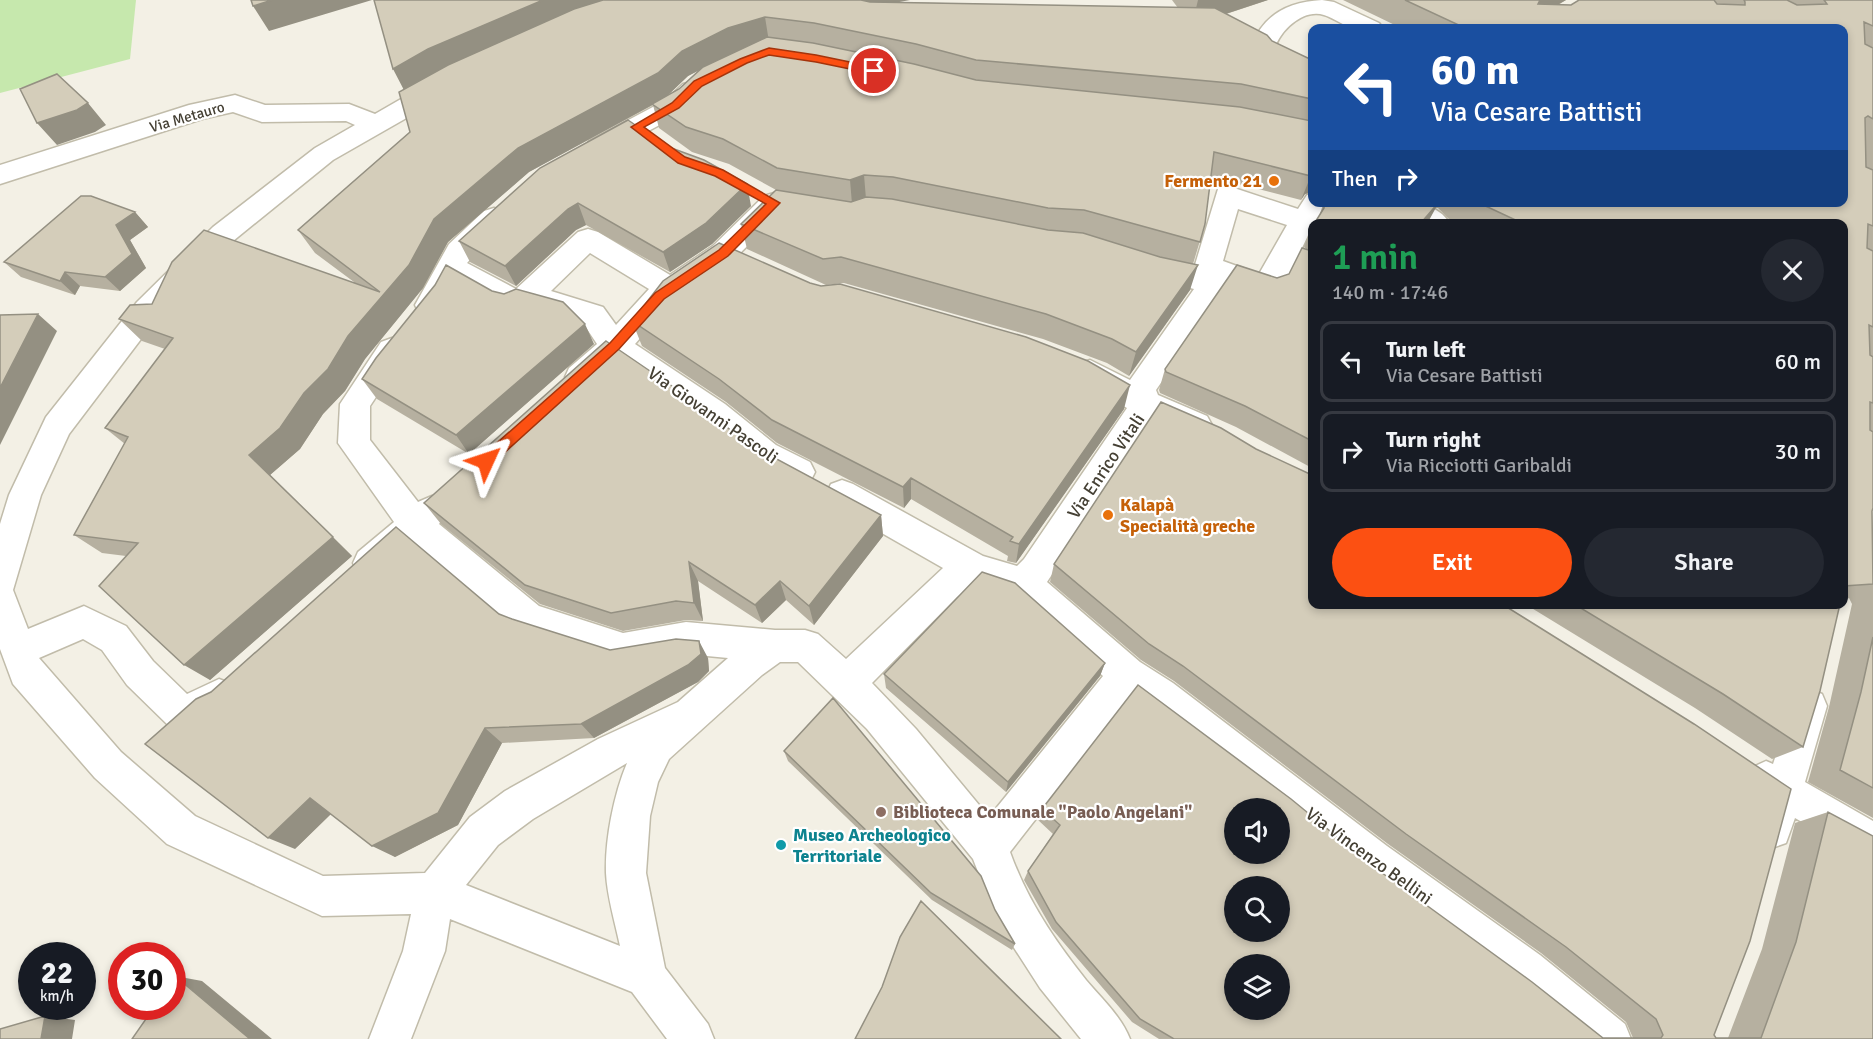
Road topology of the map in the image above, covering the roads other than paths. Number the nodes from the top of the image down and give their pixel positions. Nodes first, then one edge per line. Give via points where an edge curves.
1 (1328, 4) edge
2 (1364, 24) edge
3 (471, 72) edge
4 (716, 75) edge
5 (1308, 76) edge
6 (376, 124) junction
7 (575, 160) edge
8 (0, 175) edge
9 (747, 188) edge
10 (513, 202) edge
11 (1403, 207) edge
12 (1310, 211) edge
13 (1427, 219) edge
14 (723, 253) junction
15 (1122, 259) edge
16 (752, 265) edge
17 (451, 267) junction
18 (1218, 278) junction
19 (671, 289) junction
20 (530, 295) junction
21 (615, 346) junction
22 (1063, 362) edge
23 (562, 394) edge
24 (1147, 404) junction
25 (1224, 438) edge
26 (456, 489) edge
27 (415, 524) junction
28 (971, 567) junction
29 (1030, 576) junction
30 (0, 581) edge
31 (345, 585) edge
32 (0, 599) edge
33 (776, 646) junction
34 (18, 650) junction
35 (1127, 674) junction
36 (1816, 674) edge
37 (847, 683) junction
38 (233, 686) edge
39 (688, 716) junction
40 (1740, 763) edge
41 (1783, 792) junction
42 (1873, 843) edge
43 (989, 848) junction
44 (1761, 867) edge
45 (435, 893) junction
46 (646, 977) junction
47 (390, 1039) edge
48 (693, 1039) edge
49 (1109, 1039) edge
50 (1610, 1039) edge

1 - 2 street
1 - 5 street via 1284,18 1270,30 1263,46 1274,58
3 - 6 street
4 - 7 street via 698,84 645,133
6 - 8 street, Via Metauro via 349,112 262,114 235,103 198,111
6 - 30 street via 324,154 223,234 147,310 57,426 25,495
9 - 14 street via 785,204
10 - 17 street via 459,251
11 - 13 street
12 - 18 street via 1293,257 1267,288
12 - 18 street via 1228,196 1207,266
14 - 16 street
14 - 19 street
15 - 18 street
17 - 20 street via 514,300
17 - 27 street via 436,296 378,368 355,404 354,443
18 - 24 street, Via Enrico Vitali via 1140,389
19 - 20 street via 588,239
19 - 21 street
20 - 21 street via 593,315
21 - 23 street
21 - 28 street, Via Giovanni Pascoli via 714,413 765,454
22 - 24 street via 1095,374
24 - 25 street
24 - 29 street, Via Enrico Vitali
26 - 27 street
27 - 31 street
27 - 33 street via 528,619 623,649 686,638
28 - 29 street, Via Giovanni Pascoli via 1000,578
28 - 37 street via 945,586
29 - 35 street, Via Vincenzo Bellini
32 - 34 street
33 - 37 street via 806,646
33 - 39 street via 748,663
34 - 38 street via 84,622 114,638 140,673 183,715
34 - 45 street via 26,672 108,765 181,830 322,896
35 - 43 street
35 - 50 street, Via Vincenzo Bellini via 1525,970
36 - 41 street
37 - 43 street via 924,766
39 - 45 street via 611,752 519,805 484,831
39 - 46 street via 656,746 640,778 631,816 626,873
40 - 41 street
41 - 42 street
41 - 44 street
43 - 49 street via 999,881 1026,931 1081,1008
45 - 46 street
45 - 47 street via 424,951
46 - 48 street

